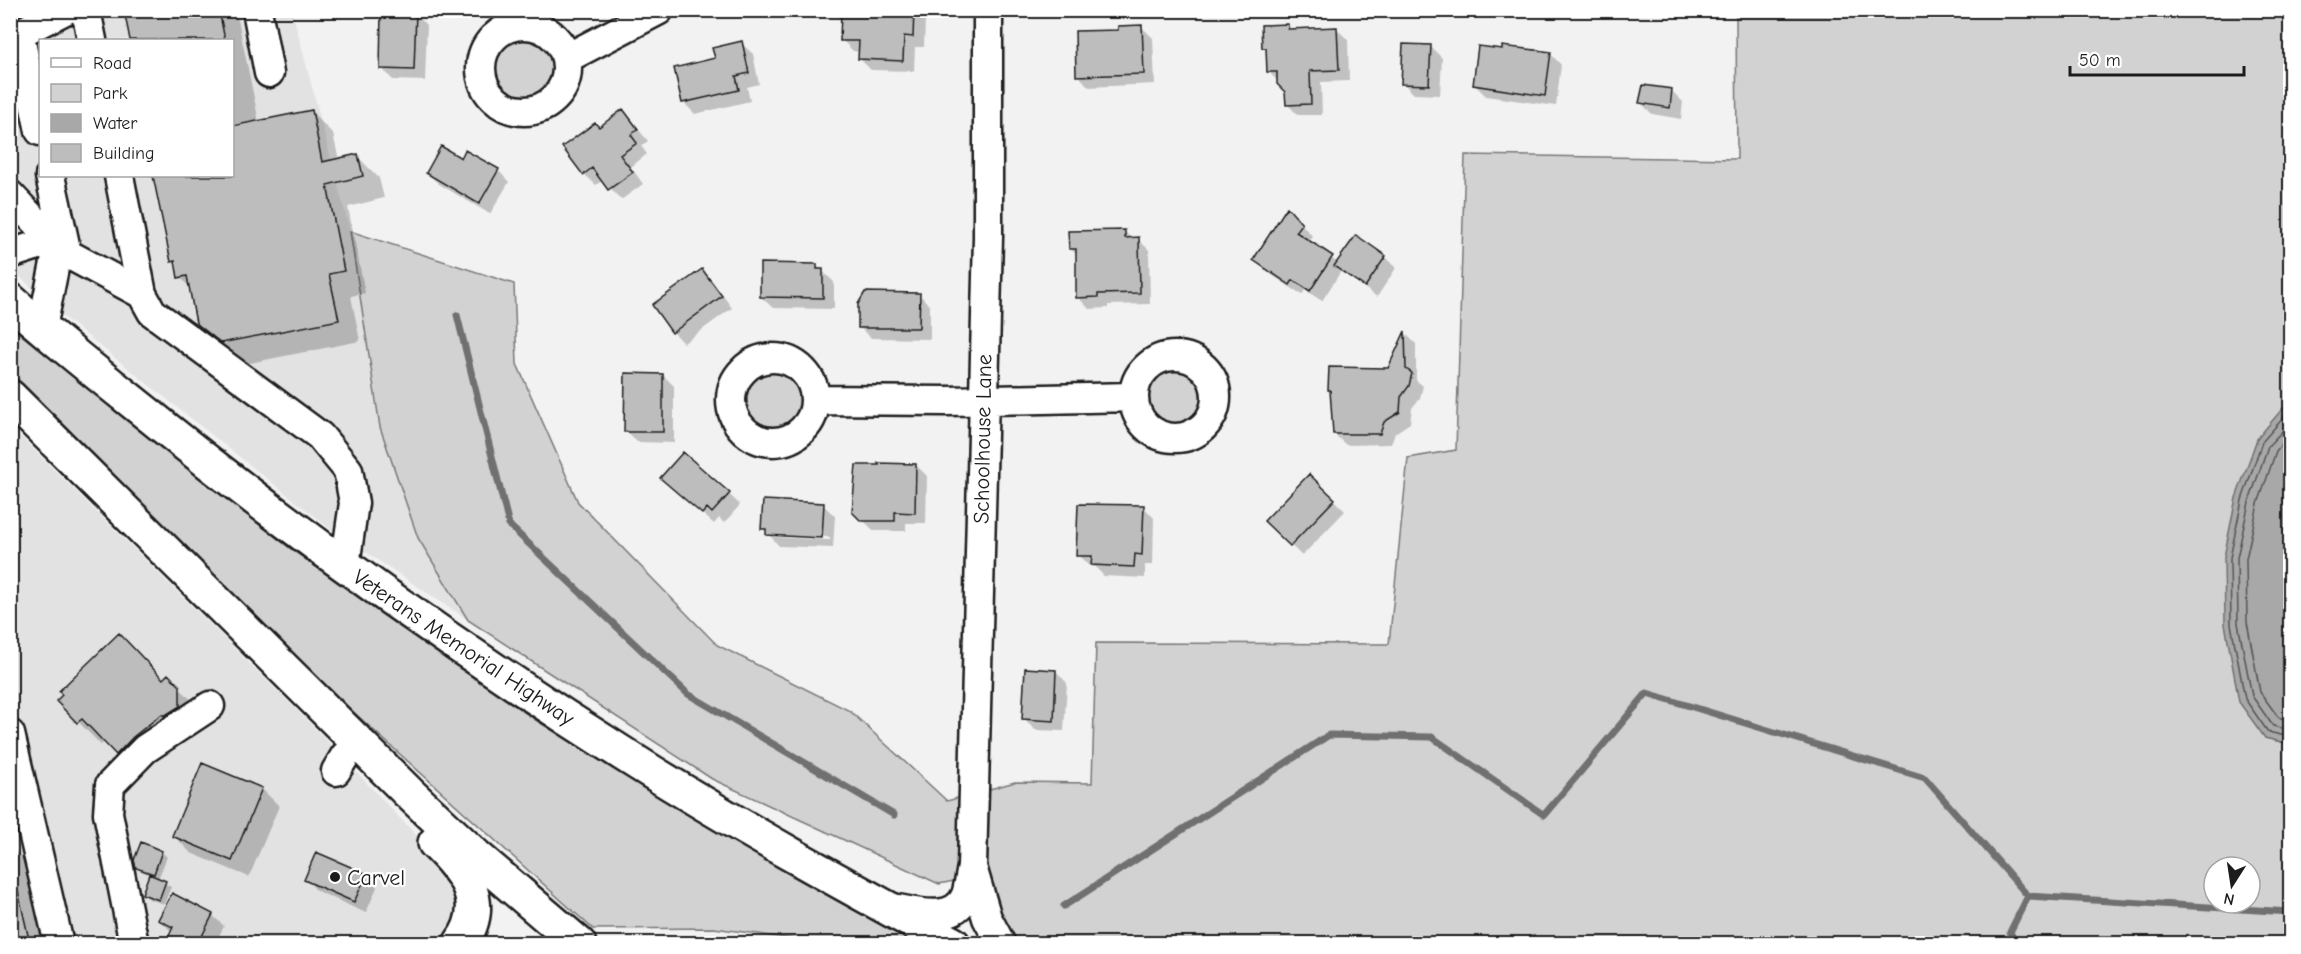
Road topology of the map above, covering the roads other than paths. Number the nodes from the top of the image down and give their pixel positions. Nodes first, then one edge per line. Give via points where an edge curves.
1 (65, 10) edge
2 (83, 10) edge
3 (257, 10) edge
4 (659, 10) edge
5 (988, 10) edge
6 (15, 35) edge
7 (92, 39) edge
8 (567, 58) dead end
9 (269, 74) dead end
10 (39, 127) edge
11 (50, 177) edge
12 (119, 177) edge
13 (10, 195) edge
14 (59, 249) junction
15 (10, 254) edge
16 (142, 294) junction
17 (10, 300) edge
18 (42, 328) junction
19 (1133, 397) dead end
20 (815, 400) dead end
21 (983, 400) junction
22 (12, 401) edge
23 (345, 565) junction
24 (282, 669) junction
25 (210, 706) dead end
26 (10, 734) edge
27 (17, 795) edge
28 (972, 867) junction
29 (886, 907) junction
30 (59, 944) edge
31 (134, 944) edge
32 (460, 944) edge
33 (579, 944) edge
34 (953, 944) edge
35 (1001, 944) edge

1 - 6 street
2 - 7 street
3 - 9 street
4 - 8 street
5 - 21 street, Schoolhouse Lane
6 - 10 street
11 - 14 street
12 - 16 street
13 - 14 street
14 - 15 street via 38,245
14 - 16 street
14 - 18 street
16 - 23 street via 152,312 320,436 348,470 354,503
17 - 18 highway, Veterans Memorial Highway
18 - 23 highway, Veterans Memorial Highway via 226,477
19 - 21 street
20 - 21 street
21 - 28 street, Schoolhouse Lane
22 - 24 highway
23 - 29 highway, Veterans Memorial Highway via 499,674 630,758
24 - 32 highway via 332,742 340,763 462,872 473,896 474,909 468,933
24 - 33 highway via 469,850
25 - 31 street via 145,749 110,784 108,813
26 - 27 street
27 - 30 street
28 - 29 street, Schoolhouse Lane via 963,901 950,911 925,913
28 - 35 street, Schoolhouse Lane via 987,918
29 - 34 highway, Veterans Memorial Highway

